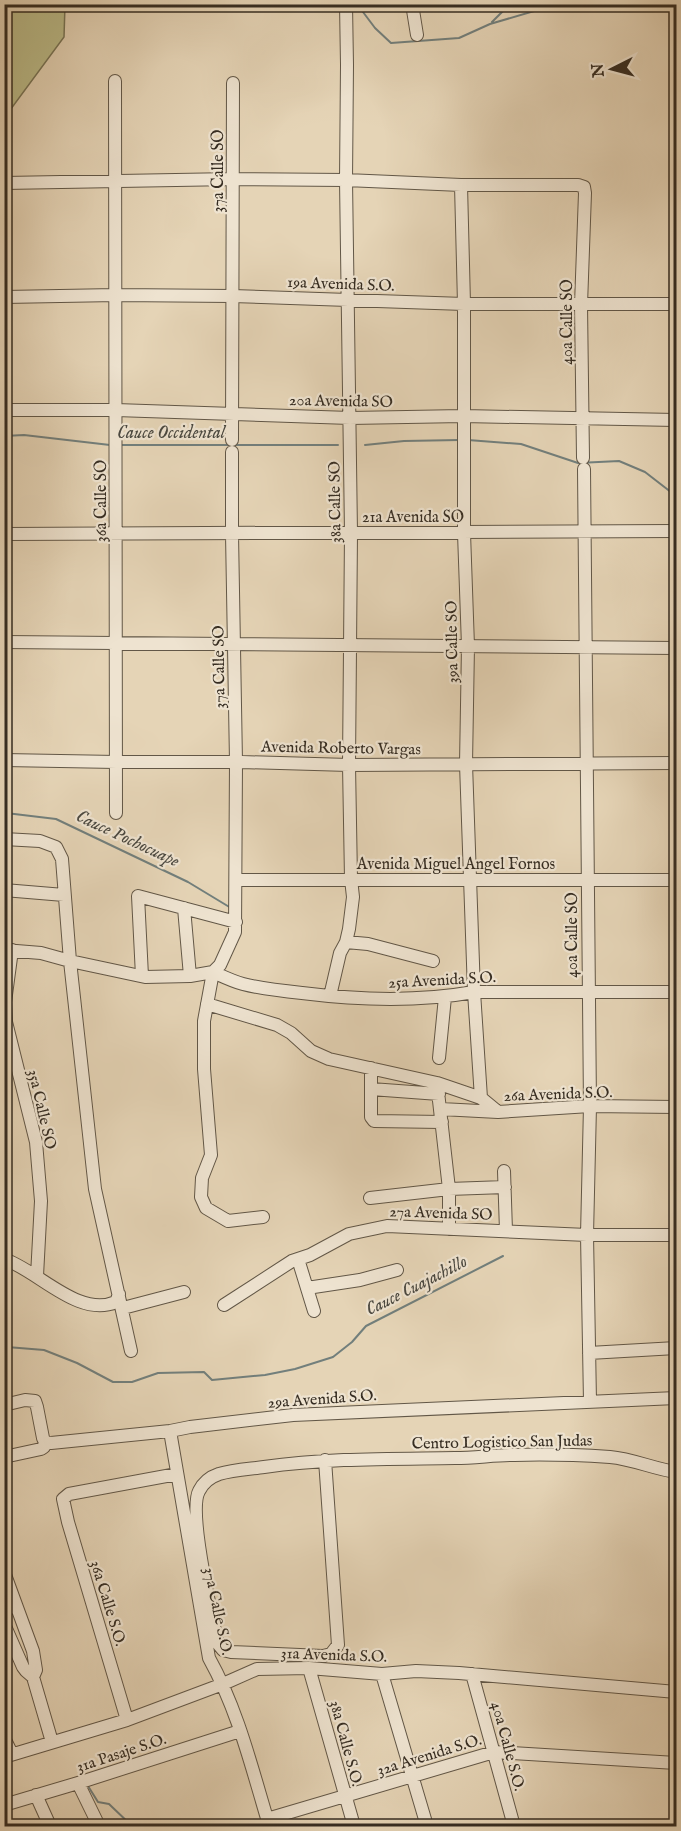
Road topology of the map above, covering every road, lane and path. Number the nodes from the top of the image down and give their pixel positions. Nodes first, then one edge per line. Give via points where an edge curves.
1 (346, 4) edge
2 (412, 4) edge
3 (417, 35) dead end
4 (115, 81) dead end
5 (233, 83) dead end
6 (233, 179) junction
7 (346, 180) junction
8 (115, 182) junction
9 (4, 183) edge
10 (461, 184) junction
11 (116, 294) junction
12 (232, 296) junction
13 (4, 297) edge
14 (348, 299) junction
15 (464, 304) junction
16 (676, 304) edge
17 (581, 306) junction
18 (4, 410) edge
19 (116, 410) junction
20 (232, 413) junction
21 (463, 416) junction
22 (350, 418) junction
23 (583, 419) junction
24 (676, 420) edge
25 (676, 531) edge
26 (584, 532) junction
27 (351, 533) junction
28 (464, 533) junction
29 (4, 534) edge
30 (116, 534) junction
31 (232, 534) junction
32 (4, 642) edge
33 (116, 644) junction
34 (234, 644) junction
35 (351, 644) junction
36 (468, 646) junction
37 (586, 646) junction
38 (676, 648) edge
39 (4, 760) edge
40 (116, 762) junction
41 (236, 762) junction
42 (586, 762) junction
43 (676, 763) edge
44 (466, 764) junction
45 (349, 765) junction
46 (116, 813) dead end
47 (4, 839) edge
48 (351, 879) junction
49 (470, 879) junction
50 (588, 879) junction
51 (236, 880) junction
52 (676, 880) edge
53 (4, 890) edge
54 (64, 895) junction
55 (184, 908) junction
56 (236, 922) junction
57 (346, 942) junction
58 (8, 950) edge
59 (70, 961) junction
60 (433, 961) dead end
61 (213, 972) junction
62 (142, 976) junction
63 (190, 976) junction
64 (474, 992) junction
65 (588, 992) junction
66 (676, 992) edge
67 (330, 996) junction
68 (445, 997) junction
69 (207, 1004) junction
70 (439, 1058) dead end
71 (370, 1068) junction
72 (438, 1088) junction
73 (371, 1089) junction
74 (481, 1098) junction
75 (590, 1106) junction
76 (676, 1107) edge
77 (441, 1109) junction
78 (498, 1112) junction
79 (442, 1122) junction
80 (504, 1171) dead end
81 (505, 1187) junction
82 (449, 1189) junction
83 (370, 1198) dead end
84 (263, 1217) dead end
85 (449, 1229) junction
86 (507, 1231) junction
87 (587, 1235) junction
88 (676, 1235) edge
89 (4, 1259) edge
90 (298, 1259) junction
91 (397, 1270) dead end
92 (37, 1276) junction
93 (307, 1288) junction
94 (184, 1292) dead end
95 (119, 1294) junction
96 (224, 1305) dead end
97 (123, 1308) junction
98 (314, 1311) dead end
99 (676, 1348) edge
100 (131, 1351) dead end
101 (589, 1353) junction
102 (676, 1398) edge
103 (590, 1401) junction
104 (4, 1405) edge
105 (170, 1431) junction
106 (45, 1442) junction
107 (4, 1457) edge
108 (325, 1460) junction
109 (676, 1472) edge
110 (177, 1474) junction
111 (4, 1572) edge
112 (16, 1605) junction
113 (4, 1611) edge
114 (4, 1624) edge
115 (309, 1668) junction
116 (382, 1674) junction
117 (472, 1674) junction
118 (33, 1677) junction
119 (223, 1684) junction
120 (676, 1692) edge
121 (127, 1720) junction
122 (240, 1731) junction
123 (4, 1738) edge
124 (52, 1742) junction
125 (494, 1752) junction
126 (8, 1755) edge
127 (676, 1763) edge
128 (413, 1776) junction
129 (78, 1783) junction
130 (36, 1795) junction
131 (344, 1796) junction
132 (8, 1804) edge
133 (268, 1823) edge
134 (50, 1827) edge
135 (99, 1827) edge
136 (354, 1827) edge
137 (427, 1827) edge
138 (514, 1827) edge

1 - 7 street, 38a Calle SO
2 - 3 street
4 - 8 street, 36a Calle SO
5 - 6 street, 37a Calle SO
6 - 7 street
6 - 8 street
6 - 12 street, 37a Calle SO
7 - 10 street
7 - 14 street, 38a Calle SO
8 - 9 street
8 - 11 street, 36a Calle SO
10 - 15 street, 39a Calle SO
10 - 17 street, 40a Calle SO via 584,187
11 - 12 street, 19a Avenida S.O.
11 - 13 street, 19a Avenida S.O.
11 - 19 street, 36a Calle SO
12 - 14 street, 19a Avenida S.O.
12 - 20 street, 37a Calle SO
14 - 15 street, 19a Avenida S.O.
14 - 22 street, 38a Calle SO
15 - 17 street, 19a Avenida S.O.
15 - 21 street, 39a Calle SO
16 - 17 street, 19a Avenida S.O.
17 - 23 street, 40a Calle SO
18 - 19 street, 20a Avenida SO
19 - 20 street, 20a Avenida SO
19 - 30 street, 36a Calle SO
20 - 22 street, 20a Avenida SO
20 - 31 street, 37a Calle SO
21 - 22 street, 20a Avenida SO
21 - 23 street, 20a Avenida SO
21 - 28 street, 39a Calle SO
22 - 27 street, 38a Calle SO
23 - 24 street, 20a Avenida SO
23 - 26 street, 40a Calle SO
25 - 26 street, 21a Avenida SO
26 - 28 street, 21a Avenida SO
26 - 37 street, 40a Calle SO
27 - 28 street, 21a Avenida SO
27 - 31 street, 21a Avenida SO
27 - 35 street, 38a Calle SO
28 - 36 street, 39a Calle SO
29 - 30 street, 21a Avenida SO
30 - 31 street, 21a Avenida SO
30 - 33 street, 36a Calle SO
31 - 34 street, 37a Calle SO
32 - 33 street
33 - 34 street
33 - 40 street, 36a Calle SO
34 - 35 street
34 - 41 street, 37a Calle SO
35 - 36 street
35 - 45 street, 38a Calle SO
36 - 37 street
36 - 44 street, 39a Calle SO
37 - 38 street
37 - 42 street, 40a Calle SO
39 - 40 street, Avenida Roberto Vargas
40 - 41 street, Avenida Roberto Vargas
40 - 46 street, 36a Calle SO
41 - 45 street, Avenida Roberto Vargas
41 - 51 street, 37a Calle SO
42 - 43 street, Avenida Roberto Vargas
42 - 44 street, Avenida Roberto Vargas
42 - 50 street, 40a Calle SO
44 - 45 street, Avenida Roberto Vargas
44 - 49 street, 39a Calle SO
45 - 48 street, 38a Calle SO
47 - 54 street via 40,841 56,847 62,859
48 - 49 street, Avenida Miguel Angel Fornos
48 - 51 street, Avenida Miguel Angel Fornos
48 - 57 street, 38a Calle SO via 353,897
49 - 50 street, Avenida Miguel Angel Fornos
49 - 64 street, 39a Calle SO
50 - 52 street, Avenida Miguel Angel Fornos
50 - 65 street, 40a Calle SO
51 - 56 street
53 - 54 street
54 - 59 street
55 - 56 street
55 - 62 street via 138,896
55 - 63 street
56 - 61 street via 236,932
57 - 60 street
57 - 67 street, 38a Calle SO
58 - 59 street
58 - 92 street, 35a Calle SO via 6,1022 36,1142 40,1201
59 - 62 street
59 - 95 street via 95,1189
61 - 63 street
61 - 67 street, 25a Avenida S.O. via 241,984
61 - 69 street
62 - 63 street
64 - 65 street, 25a Avenida S.O.
64 - 68 street, 25a Avenida S.O.
64 - 74 street, 39a Calle SO
65 - 66 street, 25a Avenida S.O.
65 - 75 street, 40a Calle SO
67 - 68 street, 25a Avenida S.O.
68 - 70 street
69 - 71 street via 277,1025 311,1051 329,1059
69 - 84 street via 204,1068 211,1155 202,1178 201,1197 206,1208 228,1221
71 - 72 street
71 - 73 street
72 - 73 street
72 - 74 street
72 - 77 street
73 - 79 street via 374,1121
74 - 78 street
75 - 76 street, 26a Avenida S.O.
75 - 78 street, 26a Avenida S.O.
75 - 87 street, 40a Calle SO
77 - 78 street, 26a Avenida S.O.
77 - 79 street
79 - 82 street
80 - 81 street
81 - 82 street
81 - 86 street
82 - 83 street
82 - 85 street
85 - 86 street, 27a Avenida SO
85 - 90 street, 27a Avenida SO via 387,1226 349,1234
86 - 87 street, 27a Avenida SO
87 - 88 street, 27a Avenida SO
87 - 101 street, 40a Calle SO
89 - 92 street
90 - 93 street
90 - 96 street, 27a Avenida SO
91 - 93 street
92 - 95 street via 84,1304 111,1304
93 - 98 street
94 - 97 street
95 - 97 street
97 - 100 street
99 - 101 street
101 - 103 street, 40a Calle SO
102 - 103 street, 29a Avenida S.O.
103 - 105 street, 29a Avenida S.O. via 293,1415
104 - 106 street via 34,1401
105 - 106 street, 29a Avenida S.O.
105 - 110 street, 37a Calle S.O.
106 - 107 street via 41,1449
108 - 108 street, Centro Logistico San Judas via 338,1645 331,1654 323,1656 222,1650 200,1547 195,1502 198,1492 207,1480 220,1474
108 - 109 street, Centro Logistico San Judas via 577,1455 637,1461
110 - 119 street, 37a Calle S.O. via 209,1658
110 - 121 street, 36a Calle S.O. via 69,1494 63,1499
111 - 112 street
112 - 113 street
112 - 118 street via 33,1652
114 - 118 street via 23,1667
115 - 116 street, 31a Avenida S.O.
115 - 119 street, 31a Avenida S.O. via 257,1669
115 - 131 street, 38a Calle S.O.
116 - 117 street, 31a Avenida S.O.
116 - 128 street
117 - 120 street, 31a Avenida S.O.
117 - 125 street, 40a Calle S.O.
118 - 124 street
119 - 121 street, 31a Avenida S.O.
119 - 122 street, 37a Calle S.O.
121 - 124 street, 31a Avenida S.O.
122 - 129 street, 31a Pasaje S.O.
122 - 133 street, 37a Calle S.O.
123 - 126 street
124 - 126 street, 31a Avenida S.O.
125 - 127 street, 32a Avenida S.O.
125 - 128 street, 32a Avenida S.O.
125 - 138 street, 40a Calle S.O.
128 - 131 street, 32a Avenida S.O.
128 - 137 street
129 - 130 street, 31a Pasaje S.O.
129 - 135 street
130 - 132 street, 31a Pasaje S.O.
130 - 134 street
131 - 133 street, 32a Avenida S.O.
131 - 136 street, 38a Calle S.O.

